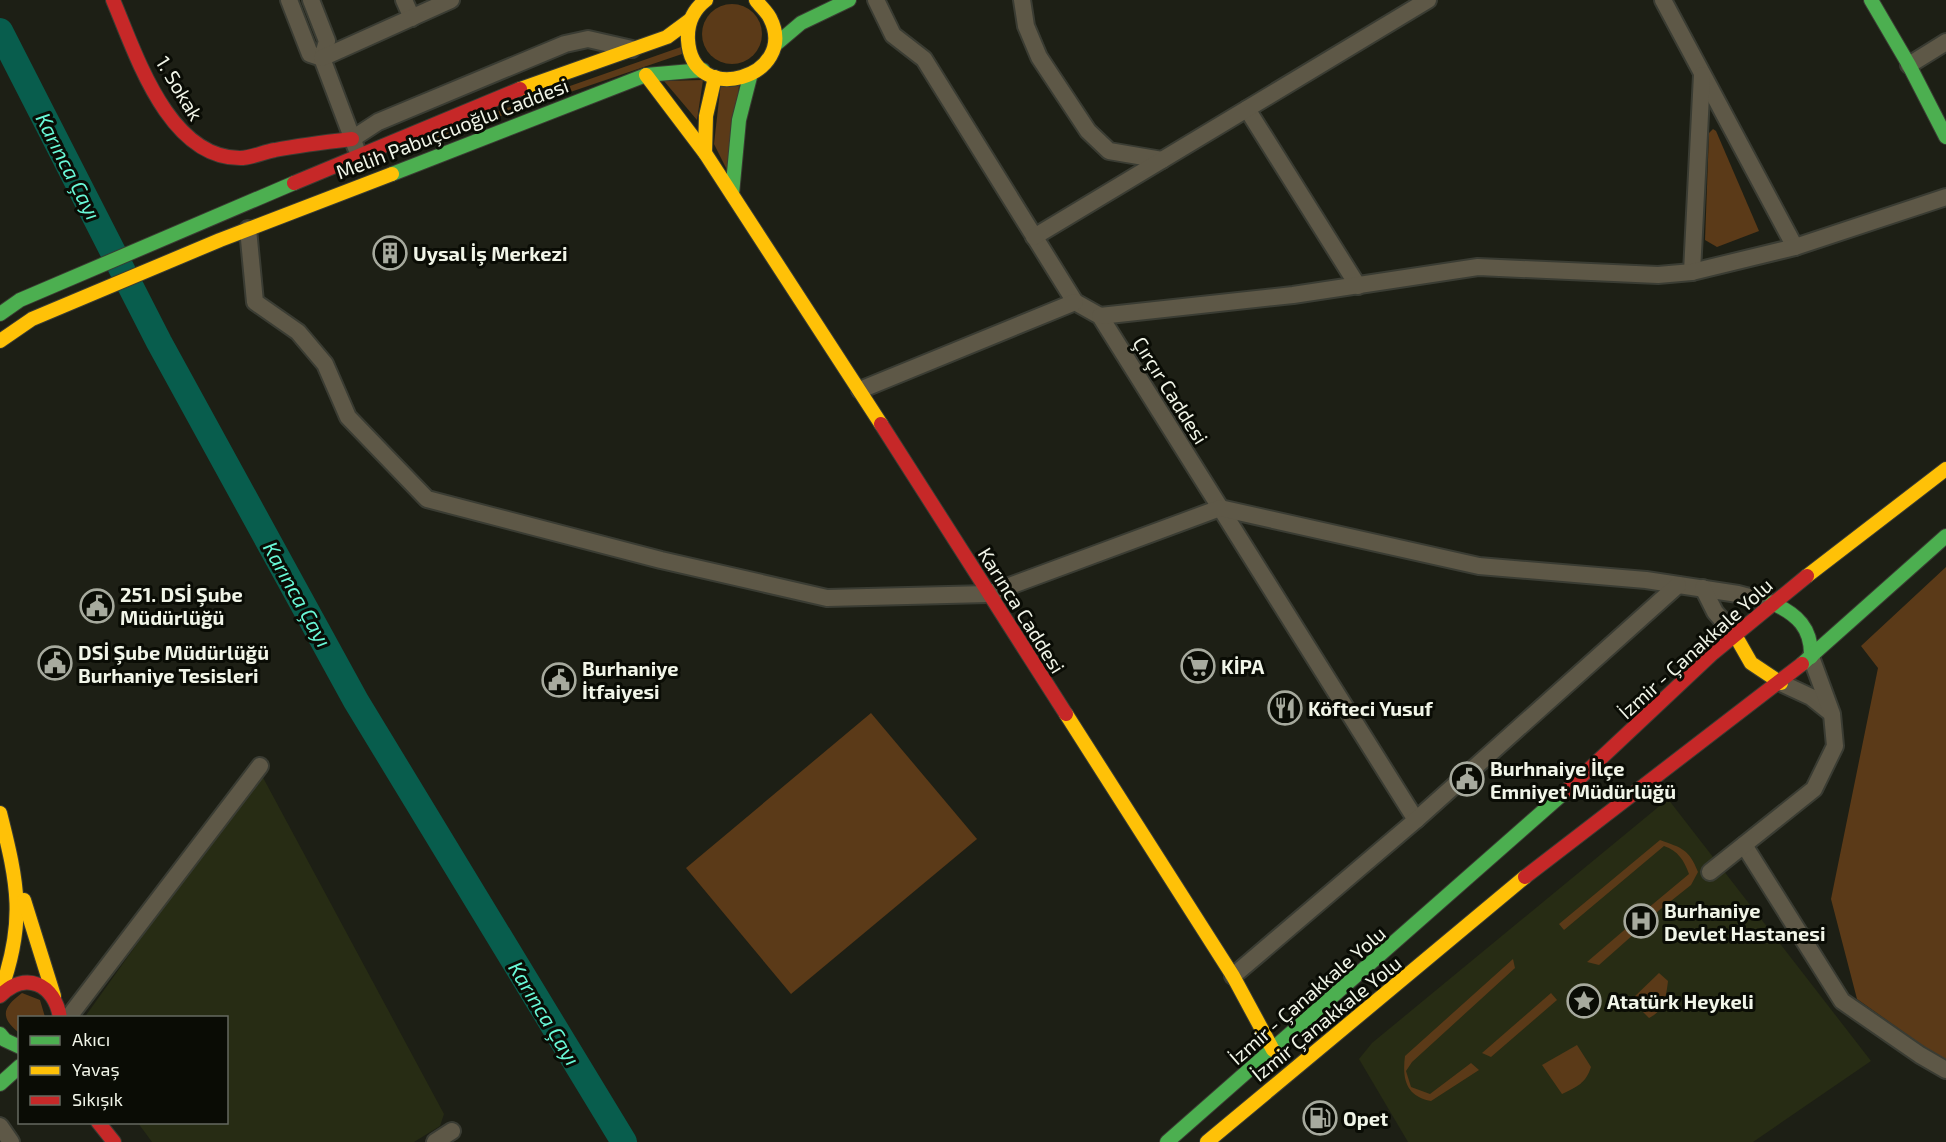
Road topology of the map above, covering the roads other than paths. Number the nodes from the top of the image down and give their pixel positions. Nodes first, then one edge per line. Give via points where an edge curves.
1 (113, 0) edge
2 (289, 0) edge
3 (311, 0) edge
4 (405, 0) edge
5 (706, 0) edge
6 (756, 0) edge
7 (849, 0) edge
8 (876, 0) edge
9 (1022, 0) edge
10 (1428, 0) edge
11 (1663, 0) edge
12 (1873, 1) edge
13 (440, 2) edge
14 (412, 18) junction
15 (690, 20) junction
16 (1946, 42) edge
17 (775, 45) junction
18 (633, 49) junction
19 (322, 58) junction
20 (1909, 64) junction
21 (709, 74) junction
22 (1702, 74) junction
23 (646, 75) junction
24 (750, 77) junction
25 (1946, 99) edge
26 (1929, 105) junction
27 (1247, 109) junction
28 (1946, 137) edge
29 (355, 147) junction
30 (705, 153) junction
31 (1162, 160) junction
32 (348, 190) junction
33 (732, 194) junction
34 (1946, 197) edge
35 (248, 229) junction
36 (1034, 237) junction
37 (1795, 247) junction
38 (1692, 272) junction
39 (1358, 286) junction
40 (20, 300) junction
41 (1075, 302) junction
42 (0, 308) edge
43 (0, 314) edge
44 (1100, 316) junction
45 (0, 341) edge
46 (860, 390) junction
47 (1946, 470) edge
48 (1220, 508) junction
49 (1946, 536) edge
50 (1678, 585) junction
51 (1703, 588) junction
52 (988, 594) junction
53 (1772, 603) junction
54 (1735, 635) junction
55 (1811, 657) junction
56 (1780, 683) junction
57 (1832, 714) junction
58 (260, 766) dead end
59 (0, 813) edge
60 (1416, 820) junction
61 (1744, 845) junction
62 (1710, 872) dead end
63 (18, 885) junction
64 (1233, 976) junction
65 (0, 995) edge
66 (54, 996) junction
67 (60, 1016) edge
68 (69, 1016) edge
69 (0, 1034) edge
70 (18, 1046) edge
71 (1273, 1050) junction
72 (1946, 1070) edge
73 (101, 1124) edge
74 (117, 1124) edge
75 (0, 1126) edge
76 (452, 1131) dead end
77 (120, 1139) edge
78 (11, 1142) edge
79 (435, 1142) edge
80 (1167, 1142) edge
81 (1207, 1142) edge

1 - 29 main road, 1. Sokak via 145,71 177,128 199,148 213,156 239,158 280,148
2 - 19 street via 310,54
3 - 19 street via 327,40
4 - 14 street
5 - 15 main road, Melih Pabuçcuoğlu Caddesi
6 - 17 main road via 773,22
7 - 17 main road via 801,23
8 - 36 street, Çırçır Caddesi via 893,35 924,59
9 - 31 street via 1026,26 1039,57 1088,131 1109,151
10 - 27 street
11 - 22 street
12 - 20 main road
13 - 14 street
14 - 19 street
15 - 18 main road, Melih Pabuçcuoğlu Caddesi via 667,37
15 - 21 main road via 688,44 693,57
16 - 20 street
17 - 24 main road via 766,63
18 - 29 main road, Melih Pabuçcuoğlu Caddesi
18 - 29 street, Melih Pabuçcuoğlu Caddesi via 588,39 565,44 378,122
19 - 29 street
20 - 26 main road
21 - 23 main road, Melih Pabuçcuoğlu Caddesi
21 - 24 main road, Melih Pabuçcuoğlu Caddesi via 728,80
21 - 30 main road
22 - 37 street
22 - 38 street
23 - 30 main road, Karınca Caddesi
23 - 32 main road, Melih Pabuçcuoğlu Caddesi
24 - 33 main road via 738,115
25 - 26 street
26 - 28 main road
27 - 31 street
27 - 39 street
29 - 32 street
29 - 40 main road, Melih Pabuçcuoğlu Caddesi via 210,218
30 - 33 main road, Karınca Caddesi
31 - 36 street
32 - 35 main road, Melih Pabuçcuoğlu Caddesi
33 - 46 main road, Karınca Caddesi
34 - 37 street
35 - 45 main road, Melih Pabuçcuoğlu Caddesi via 33,319
35 - 52 street via 255,302 298,332 325,363 348,417 427,499 827,598
36 - 41 street, Çırçır Caddesi
37 - 38 street
38 - 39 street via 1658,275 1478,267
39 - 44 street
40 - 42 main road
40 - 43 main road
41 - 44 street, Çırçır Caddesi
41 - 46 street
44 - 48 street, Çırçır Caddesi
46 - 52 main road, Karınca Caddesi
47 - 53 main road, İzmir - Çanakkale Yolu
48 - 50 street via 1479,566
48 - 52 street
48 - 60 street, Çırçır Caddesi
49 - 55 main road
50 - 51 street
50 - 60 street
51 - 53 street
51 - 54 street via 1714,612
52 - 64 main road, Karınca Caddesi
53 - 54 main road, İzmir - Çanakkale Yolu
53 - 55 main road via 1790,611 1804,624 1811,641
54 - 56 main road via 1751,663
54 - 71 main road, İzmir - Çanakkale Yolu via 1476,872
55 - 56 main road
55 - 57 street
56 - 57 street via 1811,697
56 - 81 main road, İzmir Çanakkale Yolu via 1550,856
57 - 61 street via 1835,746 1814,789
58 - 68 street
59 - 63 main road
60 - 64 street
61 - 62 street
61 - 72 street via 1842,1001
63 - 65 main road via 17,945
63 - 66 main road via 35,927
64 - 71 main road, Karınca Caddesi
65 - 66 main road via 22,982 42,986
66 - 67 main road
69 - 70 main road
71 - 80 main road, İzmir - Çanakkale Yolu
73 - 77 main road
74 - 77 main road
75 - 78 street
76 - 79 street

